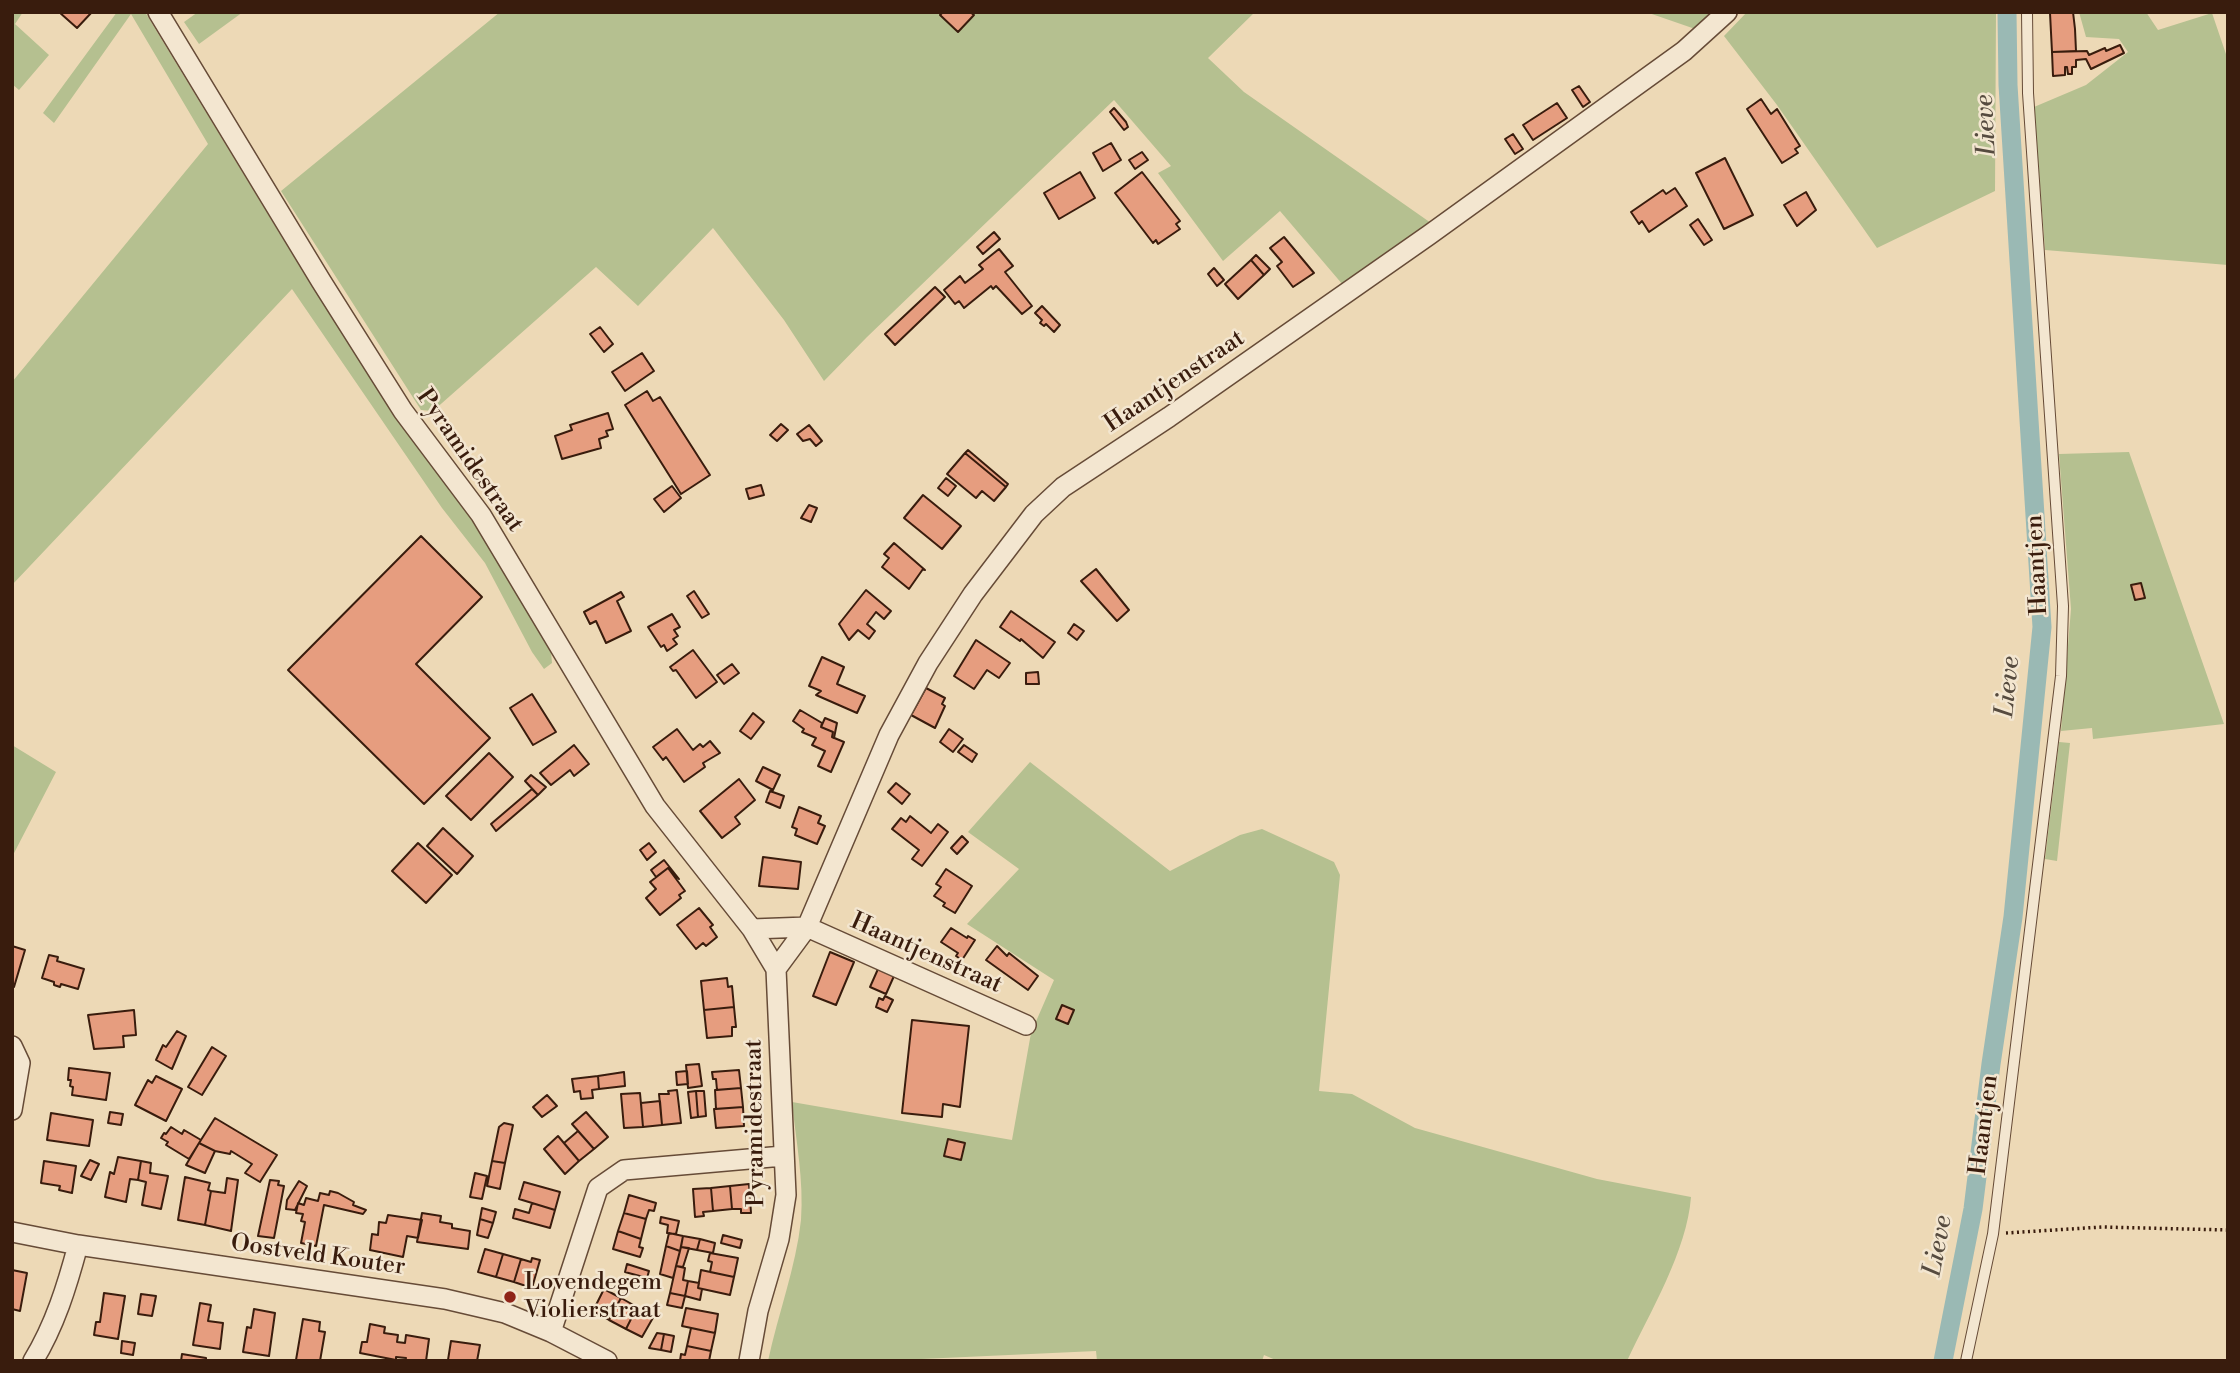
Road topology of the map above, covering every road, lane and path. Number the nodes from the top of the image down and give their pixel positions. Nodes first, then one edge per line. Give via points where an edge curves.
1 (158, 12) edge
2 (1727, 12) edge
3 (2027, 12) edge
4 (807, 927) junction
5 (752, 929) junction
6 (776, 969) junction
7 (1026, 1026) dead end
8 (12, 1046) edge
9 (12, 1110) edge
10 (783, 1156) junction
11 (2228, 1230) edge
12 (12, 1232) edge
13 (1993, 1234) junction
14 (78, 1245) junction
15 (551, 1332) junction
16 (576, 1353) edge
17 (33, 1361) edge
18 (607, 1361) edge
19 (749, 1361) edge
20 (1966, 1361) edge

1 - 5 street, Pyramidestraat via 403,411 481,515 655,806
2 - 4 street, Haantjenstraat via 1673,59 1418,243 1063,487 1034,514 928,663 889,734
3 - 13 lane, Haantjen via 2028,93 2063,606 2062,662
4 - 5 street
4 - 6 street, Haantjenstraat
4 - 7 street, Haantjenstraat
5 - 6 street, Pyramidestraat
6 - 10 street, Pyramidestraat
8 - 9 street via 20,1063
10 - 15 street via 624,1170 598,1188
10 - 19 street, Pyramidestraat via 786,1195 779,1239
11 - 13 path via 2102,1227
12 - 14 street, Oostveld Kouter
13 - 20 lane, Haantjen
14 - 15 street, Oostveld Kouter via 445,1299 505,1313
14 - 17 street via 48,1337
15 - 16 street, Oostveld Kouter
16 - 18 street, Oostveld Kouter

